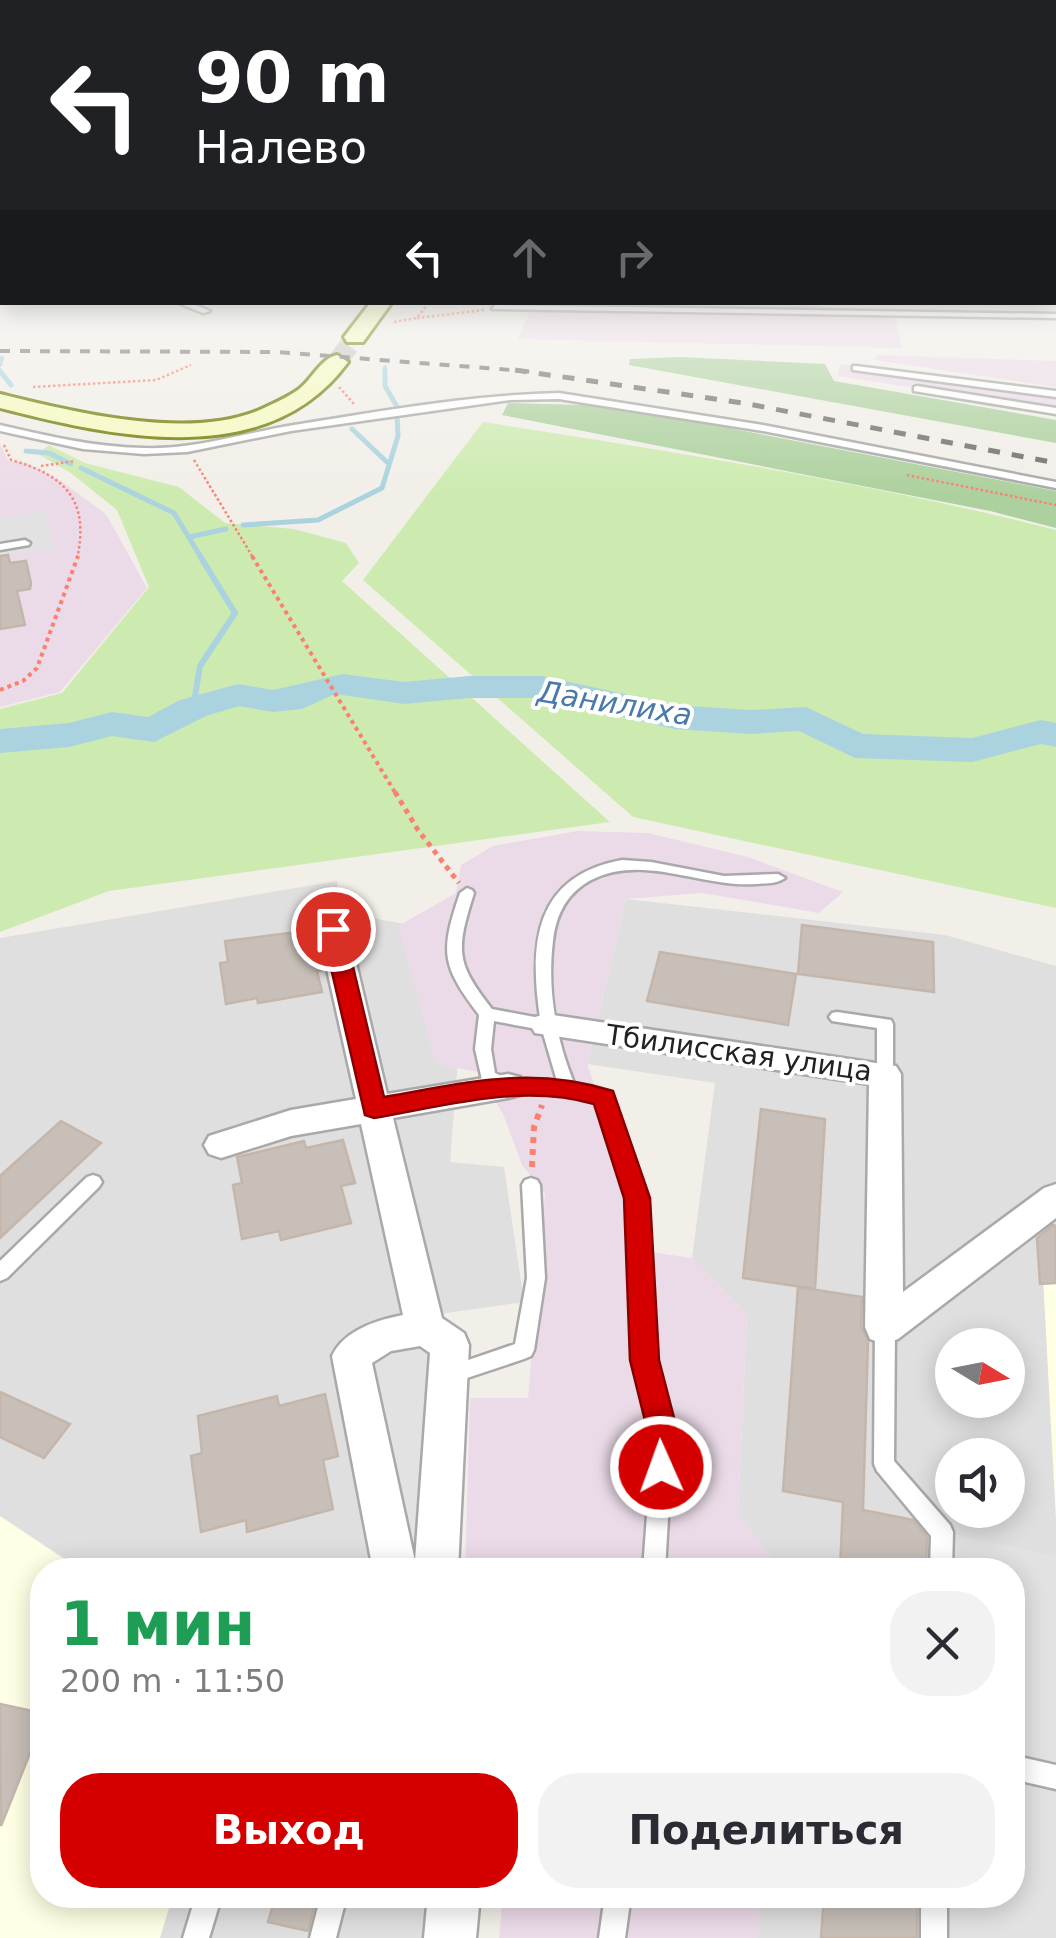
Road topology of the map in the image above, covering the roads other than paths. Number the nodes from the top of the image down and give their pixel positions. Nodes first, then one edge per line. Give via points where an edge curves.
1 (349, 313) edge
2 (382, 313) edge
3 (968, 313) edge
4 (1006, 315) joint
5 (1056, 316) edge
6 (331, 335) tunnel mouth
7 (356, 337) tunnel mouth
8 (325, 361) tunnel mouth
9 (856, 368) dead end
10 (916, 389) dead end
11 (1056, 394) edge
12 (0, 401) edge
13 (1056, 412) edge
14 (0, 428) edge
15 (1056, 485) edge
16 (25, 543) dead end
17 (0, 547) edge
18 (778, 878) dead end
19 (468, 893) road end
20 (333, 929) dead end
21 (487, 1014) junction
22 (837, 1017) dead end
23 (546, 1025) junction
24 (885, 1074) junction
25 (508, 1086) junction
26 (558, 1087) junction
27 (374, 1108) junction
28 (222, 1145) dead end
29 (94, 1182) dead end
30 (531, 1185) road end
31 (1056, 1198) edge
32 (0, 1273) edge
33 (884, 1327) junction
34 (424, 1328) junction
35 (448, 1375) junction
36 (393, 1558) edge
37 (437, 1558) edge
38 (655, 1558) edge
39 (941, 1558) edge
40 (1025, 1770) edge
41 (1056, 1777) edge
42 (205, 1908) edge
43 (331, 1908) edge
44 (453, 1908) edge
45 (616, 1908) edge
46 (934, 1908) edge
47 (196, 1938) edge
48 (323, 1938) edge
49 (450, 1938) edge
50 (612, 1938) edge
51 (934, 1938) edge

1 - 6 main road
2 - 7 main road
3 - 4 lane
4 - 5 lane
8 - 12 main road via 316,389 242,422 166,430 110,426
9 - 11 lane
10 - 13 lane
14 - 15 lane via 84,446 187,450 291,428 559,396
16 - 17 lane
18 - 23 lane via 728,881 609,867 567,889 546,930
19 - 21 lane via 450,950
20 - 27 street
21 - 23 lane
21 - 25 lane via 482,1048 488,1076
22 - 24 lane via 885,1024
23 - 24 street, Тбилисская улица
23 - 26 lane
24 - 33 street, Тбилисская улица
25 - 26 lane
25 - 27 street
26 - 38 lane via 604,1098 637,1198 644,1360 663,1433
27 - 28 street via 291,1123
27 - 34 street
29 - 32 lane
30 - 35 lane via 536,1278 524,1350
31 - 33 street
33 - 39 lane via 884,1464 942,1532
34 - 35 street via 450,1346
34 - 36 street via 383,1336 351,1356
35 - 37 street
40 - 41 lane
42 - 47 lane
43 - 48 lane
44 - 49 street
45 - 50 lane
46 - 51 lane

